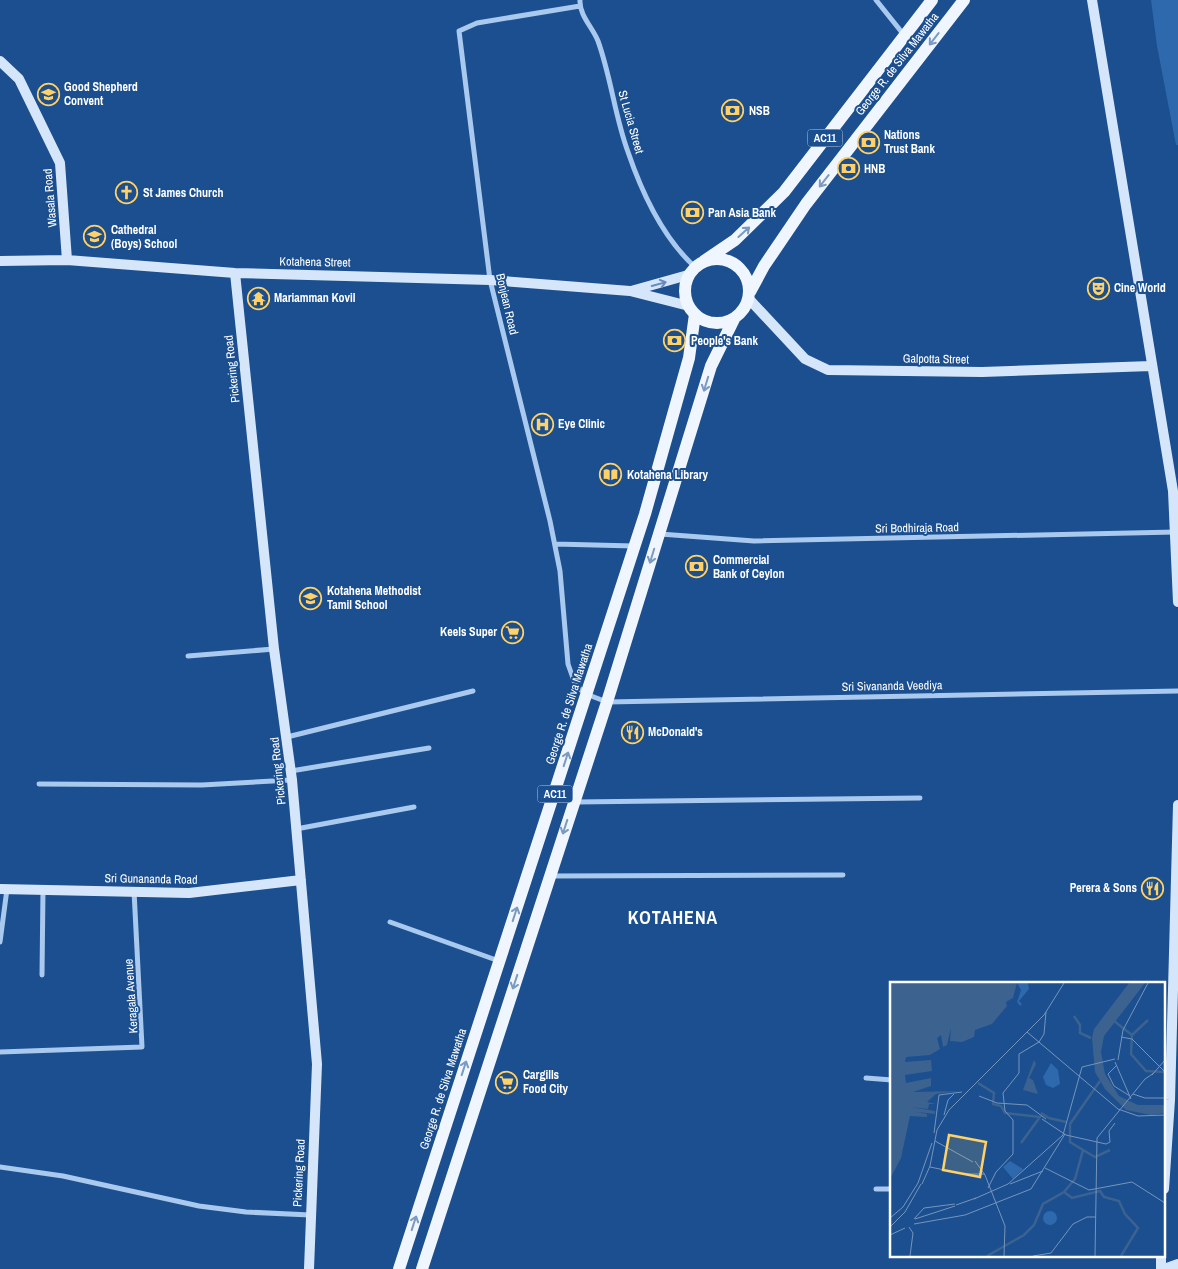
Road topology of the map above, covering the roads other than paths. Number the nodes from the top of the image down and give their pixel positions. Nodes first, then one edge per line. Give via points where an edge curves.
1 (580, 0) edge
2 (876, 0) edge
3 (932, 0) edge
4 (964, 0) edge
5 (1092, 0) edge
6 (580, 6) junction
7 (904, 35) junction
8 (0, 61) edge
9 (67, 260) junction
10 (0, 261) edge
11 (696, 268) junction
12 (236, 273) junction
13 (490, 280) junction
14 (630, 291) junction
15 (750, 296) junction
16 (692, 310) junction
17 (734, 319) junction
18 (1151, 366) junction
19 (1176, 490) edge
20 (1176, 532) junction
21 (659, 534) junction
22 (555, 544) junction
23 (635, 546) junction
24 (1178, 602) edge
25 (274, 649) junction
26 (188, 656) dead end
27 (473, 691) dead end
28 (1178, 691) edge
29 (586, 694) junction
30 (607, 702) junction
31 (287, 737) junction
32 (429, 748) dead end
33 (292, 776) junction
34 (39, 784) dead end
35 (920, 798) dead end
36 (573, 802) junction
37 (1178, 805) edge
38 (414, 807) dead end
39 (296, 830) junction
40 (843, 875) dead end
41 (549, 876) junction
42 (301, 880) junction
43 (3, 889) edge
44 (1177, 889) edge
45 (43, 890) junction
46 (134, 891) junction
47 (390, 922) dead end
48 (0, 942) edge
49 (499, 962) junction
50 (42, 974) dead end
51 (0, 1052) edge
52 (866, 1078) dead end
53 (890, 1080) edge
54 (1167, 1100) edge
55 (1166, 1130) edge
56 (0, 1167) edge
57 (876, 1189) dead end
58 (890, 1189) edge
59 (310, 1215) junction
60 (1161, 1256) edge
61 (1178, 1264) edge
62 (308, 1269) edge
63 (399, 1269) edge
64 (422, 1269) edge
65 (1162, 1269) edge

1 - 6 street, St Lucia Street
2 - 7 street
3 - 7 main road, George R. de Silva Mawatha / AC11
4 -> 15 main road, George R. de Silva Mawatha / AC11 via 806,204 764,266
5 - 18 street
6 - 11 street, St Lucia Street via 598,40 627,152 652,209 678,252
6 - 13 street, Bonjean Road via 477,24 460,31
11 -> 7 main road, George R. de Silva Mawatha / AC11 via 735,240 784,192
8 - 9 street, Wasala Road via 19,79 60,163
9 - 10 street, Kotahena Street
9 - 12 street, Kotahena Street
14 -> 11 street, Kotahena Street
11 - 15 main road via 715,258 736,264 746,276
11 - 16 main road via 685,285
12 - 13 street, Kotahena Street
12 - 25 street, Pickering Road
13 - 14 street, Kotahena Street
13 - 22 street, Bonjean Road
14 - 16 street, Kotahena Street
15 - 17 main road via 746,307
15 - 18 street, Galpotta Street via 805,360 828,370 982,372
16 - 17 main road via 714,323
16 - 23 main road, George R. de Silva Mawatha / AC11 via 689,358
17 -> 21 main road, AC11 via 711,366
18 - 19 street
19 - 20 street
20 - 21 street, Sri Bodhiraja Road via 754,541
20 - 24 street
21 -> 30 main road, AC11
22 - 23 street
22 - 29 street, Bonjean Road via 564,599 568,664 574,682
23 - 29 main road, George R. de Silva Mawatha / AC11
25 - 26 street
25 - 31 street, Pickering Road
27 - 31 street
28 - 30 street, Sri Sivananda Veediya
29 - 30 street
49 -> 29 main road, George R. de Silva Mawatha / AC11
30 - 36 main road, AC11
31 - 33 street, Pickering Road
32 - 33 street
33 - 34 street via 202,785
33 - 39 street, Pickering Road
35 - 36 street
36 -> 41 main road, AC11
37 - 44 street
38 - 39 street
39 - 42 street, Pickering Road
40 - 41 street
41 -> 64 main road, AC11
42 - 46 street, Sri Gunananda Road via 189,893
42 - 59 street, Pickering Road via 317,1064
43 - 45 street, Sri Gunananda Road
43 - 48 street
44 - 54 street
45 - 46 street, Sri Gunananda Road
45 - 50 street
46 - 51 street, Keragala Avenue via 142,1047
47 - 49 street
63 -> 49 main road, George R. de Silva Mawatha / AC11
52 - 53 street
54 - 55 street
56 - 59 street via 63,1176 199,1206
57 - 58 street
59 - 62 street, Pickering Road
60 - 65 street
61 - 65 street

